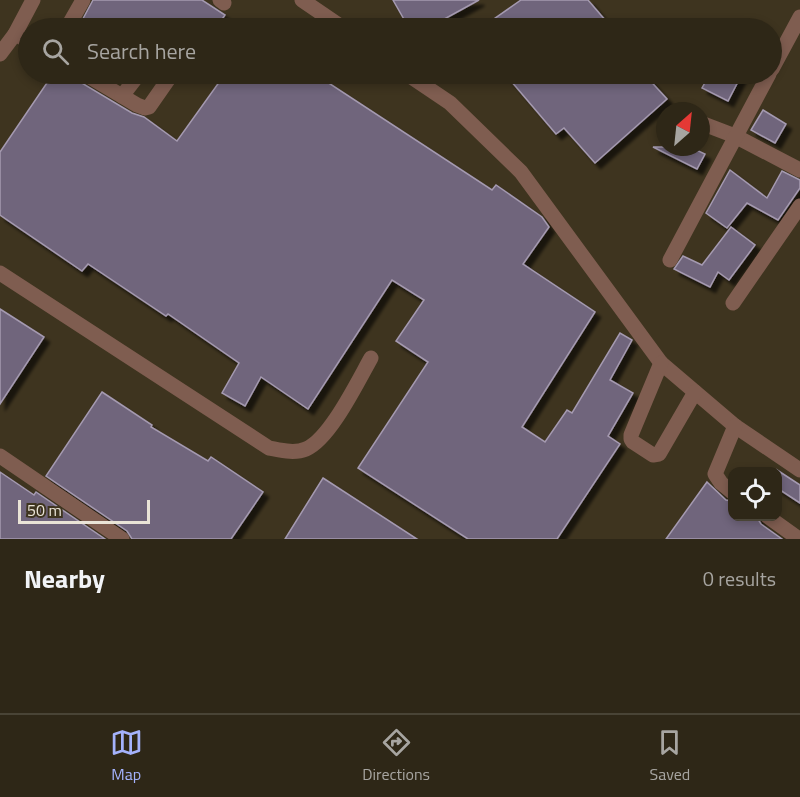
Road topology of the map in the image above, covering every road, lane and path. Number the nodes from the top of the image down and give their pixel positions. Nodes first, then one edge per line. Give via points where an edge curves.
1 (33, 0) edge
2 (83, 0) edge
3 (302, 0) edge
4 (800, 17) edge
5 (23, 18) edge
6 (73, 18) edge
7 (328, 18) edge
8 (18, 28) edge
9 (15, 34) junction
10 (18, 36) edge
11 (782, 49) edge
12 (0, 54) edge
13 (102, 84) edge
14 (132, 84) edge
15 (165, 84) edge
16 (422, 84) edge
17 (764, 84) edge
18 (122, 96) junction
19 (710, 126) edge
20 (735, 136) junction
21 (800, 170) edge
22 (800, 206) edge
23 (670, 260) dead end
24 (0, 273) edge
25 (733, 303) dead end
26 (371, 358) dead end
27 (662, 363) junction
28 (696, 392) junction
29 (735, 426) junction
30 (0, 456) edge
31 (800, 470) edge
32 (728, 489) edge
33 (774, 521) edge
34 (122, 539) edge
35 (799, 539) edge

1 - 5 street
2 - 6 street
3 - 7 street
4 - 11 street
8 - 9 street
9 - 10 street
9 - 12 street
13 - 18 street
14 - 18 street
15 - 18 street via 149,107
16 - 27 street via 450,103 521,172
17 - 20 street
19 - 20 street
20 - 21 street
20 - 23 street
22 - 25 street
24 - 26 street via 268,448 293,452 307,449 330,428
27 - 28 street
27 - 28 street via 631,435 633,442 653,455 659,454
28 - 29 street
29 - 31 street
29 - 32 street via 715,474
30 - 34 street
33 - 35 street

